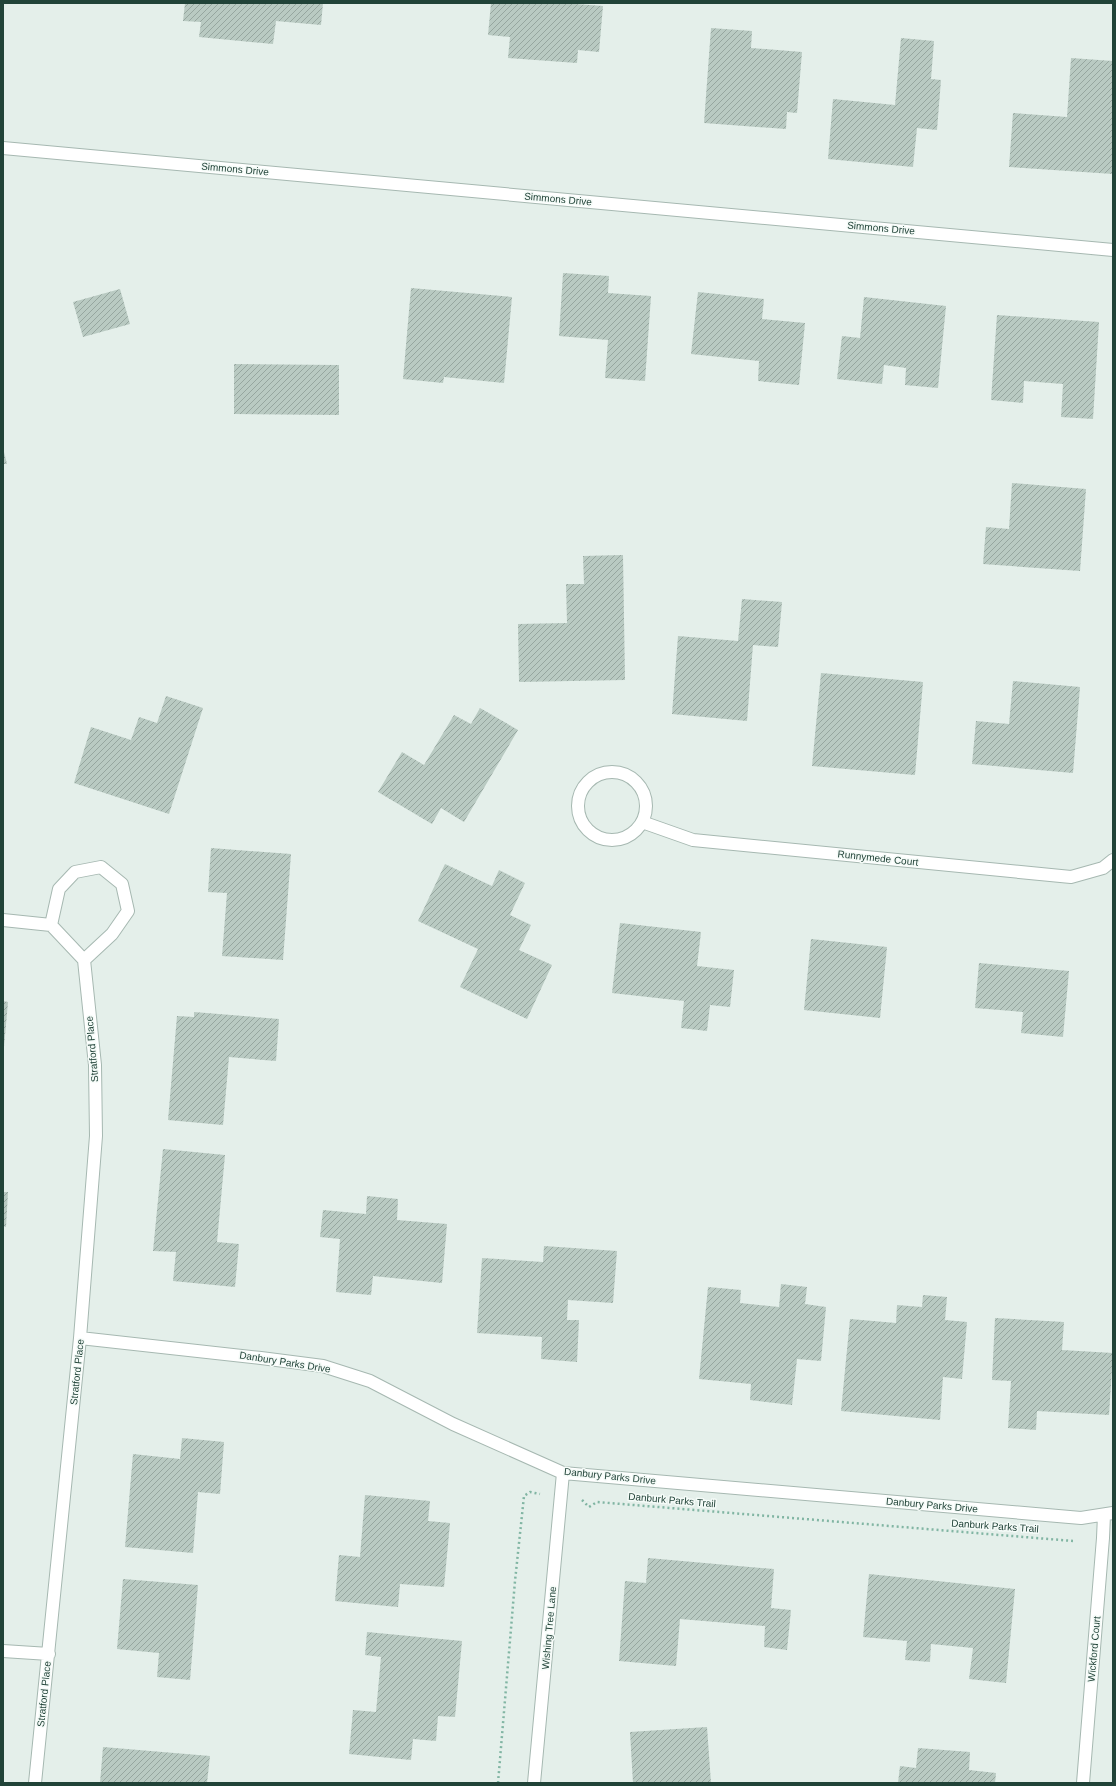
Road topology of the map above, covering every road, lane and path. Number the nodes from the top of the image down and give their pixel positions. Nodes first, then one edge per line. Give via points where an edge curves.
1 (3, 148) edge
2 (1113, 250) edge
3 (642, 822) junction
4 (1113, 860) edge
5 (3, 920) edge
6 (51, 925) junction
7 (84, 960) junction
8 (80, 1338) junction
9 (563, 1472) junction
10 (561, 1497) junction
11 (1108, 1514) edge
12 (1103, 1538) junction
13 (3, 1651) edge
14 (49, 1654) junction
15 (35, 1783) edge
16 (498, 1783) edge
17 (534, 1783) edge
18 (1083, 1783) edge

1 - 2 street, Simmons Drive
3 - 3 street via 646,812 646,801 635,781 614,772 593,778 584,786 579,796 579,818 593,835 603,840 626,838
3 - 4 street, Runnymede Court via 693,840 1071,877 1103,868
5 - 6 street
6 - 7 street
6 - 7 street via 60,889 75,872 101,868 122,884 128,911 112,934
7 - 8 street, Stratford Place via 95,1065 96,1136
8 - 9 street, Danbury Parks Drive via 323,1366 370,1381 453,1424
8 - 14 street, Stratford Place
9 - 10 street, Wishing Tree Lane
9 - 11 street, Danbury Parks Drive via 1081,1518
10 - 12 path, Danburk Parks Trail via 584,1501 588,1507 597,1502 1073,1540
10 - 16 path, Danburk Parks Trail via 530,1492 524,1496
10 - 17 street, Wishing Tree Lane
11 - 12 street, Wickford Court
12 - 18 street, Wickford Court
13 - 14 street
14 - 15 street, Stratford Place

